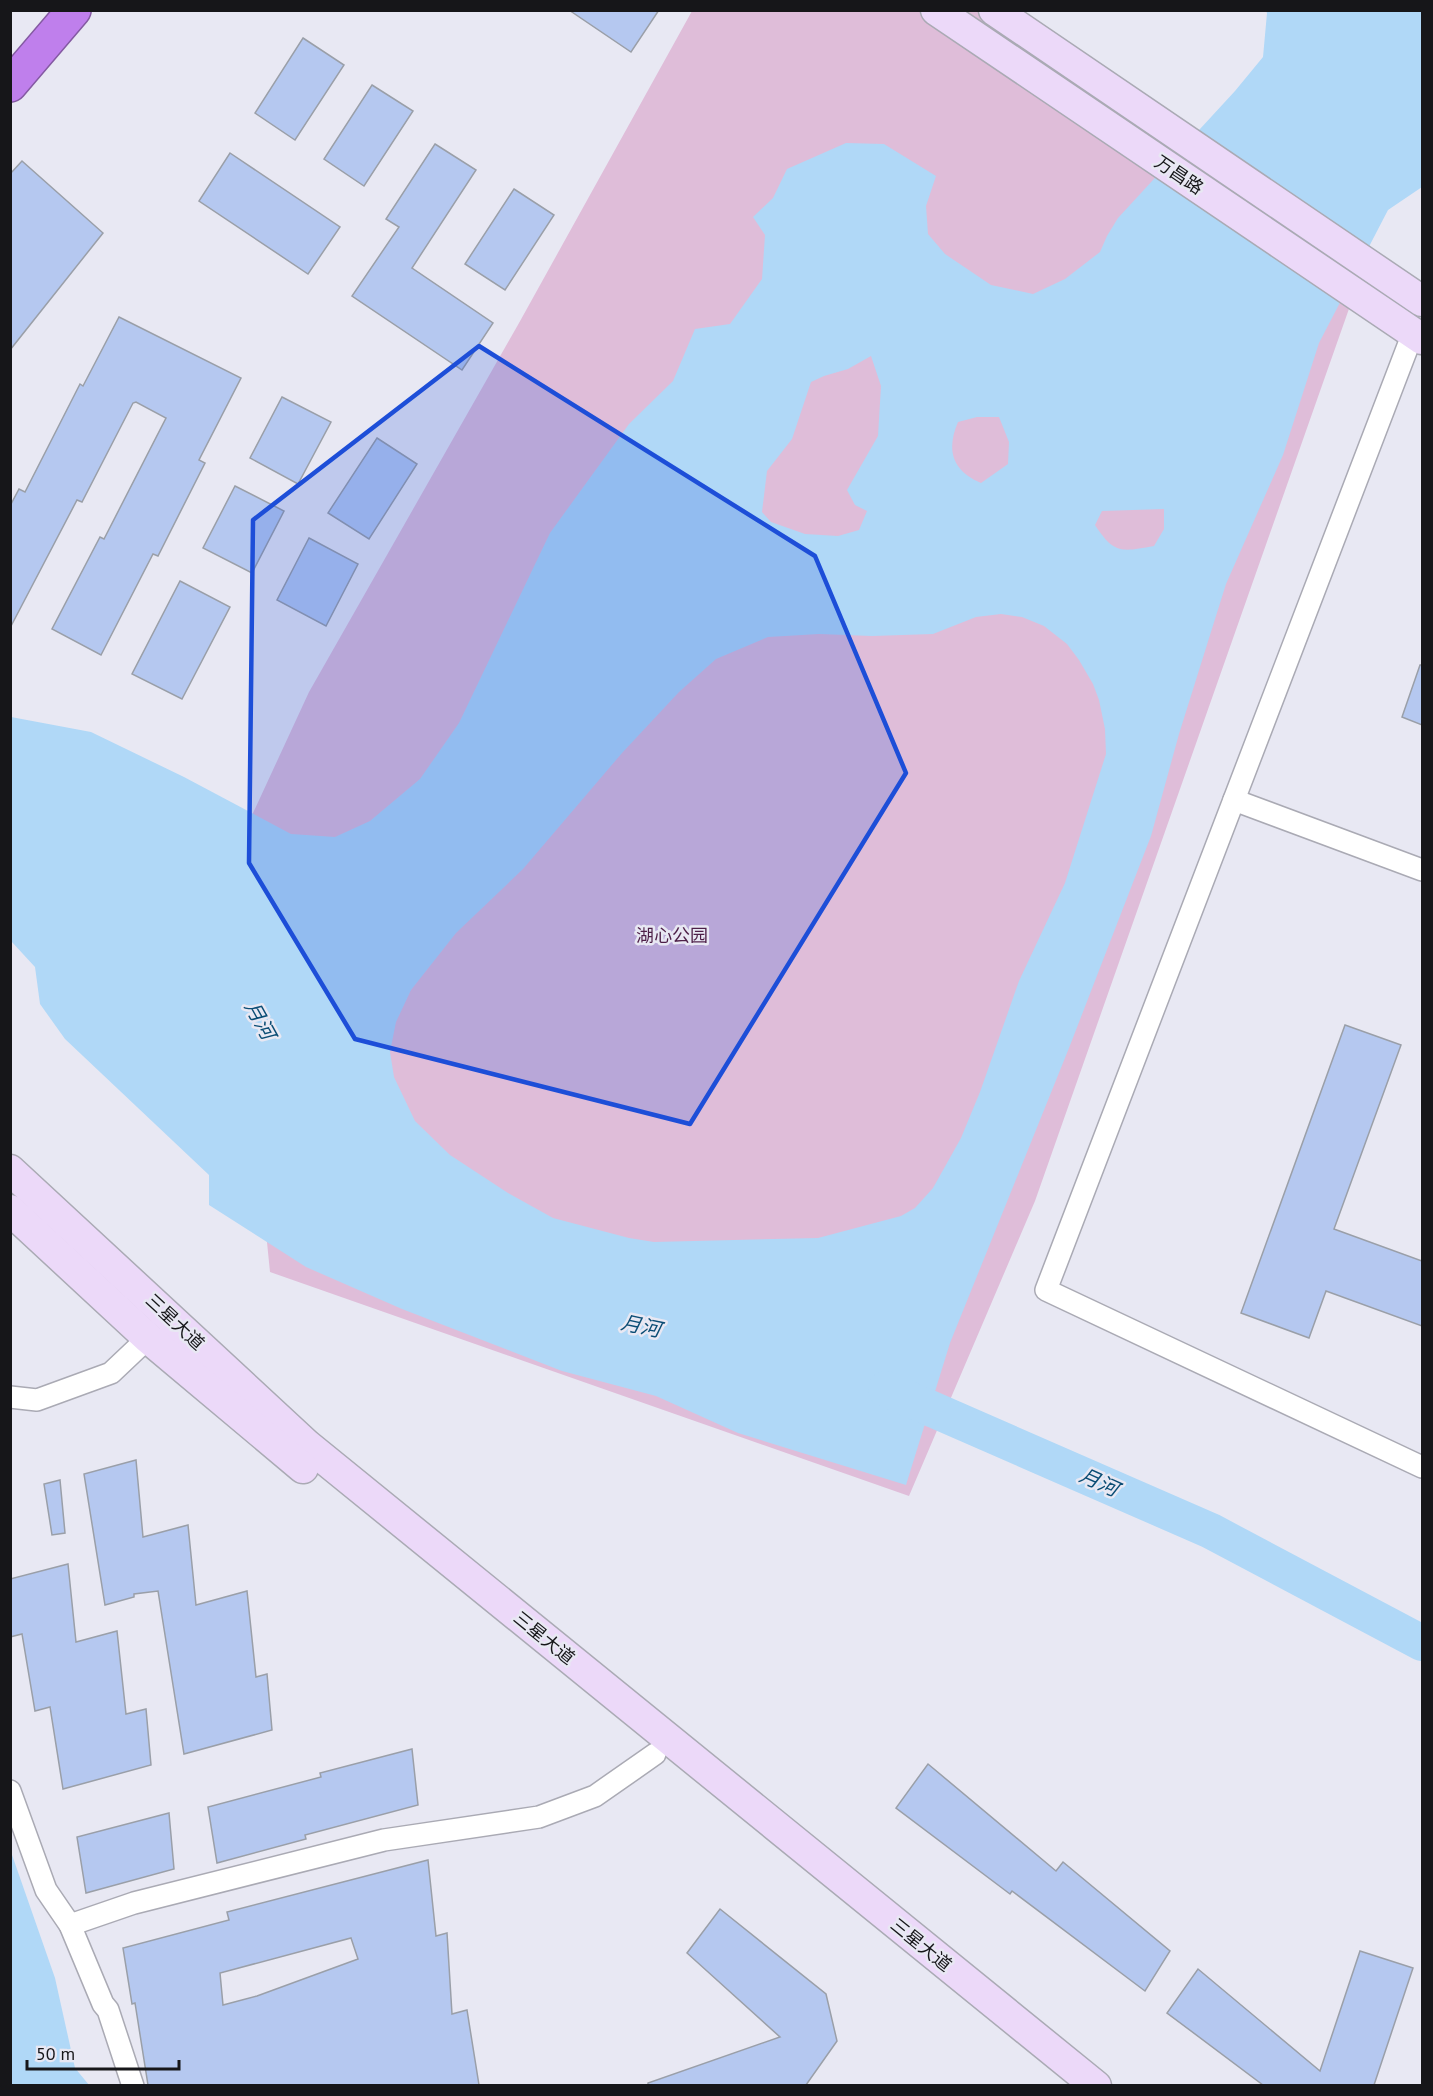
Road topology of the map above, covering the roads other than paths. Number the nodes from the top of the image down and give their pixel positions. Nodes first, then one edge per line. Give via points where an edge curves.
1 (74, 10) edge
2 (936, 10) edge
3 (994, 10) edge
4 (10, 85) edge
5 (1413, 295) edge
6 (1418, 336) edge
7 (1234, 800) junction
8 (1422, 870) edge
9 (10, 1170) edge
10 (10, 1210) edge
11 (148, 1338) junction
12 (10, 1397) edge
13 (1422, 1467) edge
14 (655, 1754) junction
15 (10, 1791) edge
16 (70, 1925) junction
17 (134, 2085) edge
18 (1064, 2085) edge
19 (1096, 2085) edge

1 - 4 highway
2 - 6 street, 万昌路
3 - 5 street, 万昌路
6 - 7 street
7 - 8 street
7 - 13 street via 1046,1290
9 - 19 street, 三星大道 via 306,1445
10 - 11 street, 三星大道
11 - 12 street via 111,1373 37,1400
11 - 14 street, 三星大道
14 - 16 street via 595,1796 538,1817 384,1840 135,1903
14 - 18 street, 三星大道
15 - 16 street via 46,1890
16 - 17 street via 112,2019

